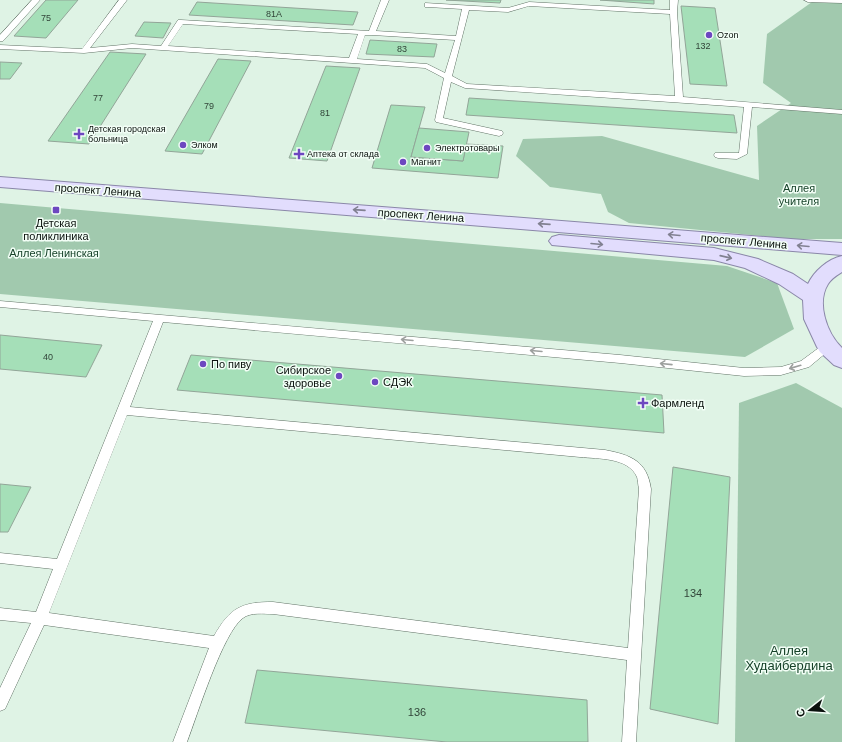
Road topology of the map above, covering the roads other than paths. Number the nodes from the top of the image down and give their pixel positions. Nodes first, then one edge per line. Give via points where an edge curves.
1 (36, 0) edge
2 (123, 0) edge
3 (386, 0) edge
4 (674, 0) edge
5 (808, 0) edge
6 (842, 1) edge
7 (428, 5) dead end
8 (466, 7) junction
9 (673, 12) junction
10 (362, 33) junction
11 (372, 33) junction
12 (459, 38) junction
13 (0, 39) edge
14 (0, 47) edge
15 (163, 48) junction
16 (84, 51) junction
17 (352, 61) junction
18 (448, 77) junction
19 (679, 99) junction
20 (748, 105) junction
21 (842, 112) edge
22 (499, 133) dead end
23 (718, 155) dead end
24 (0, 182) edge
25 (0, 195) edge
26 (842, 249) edge
27 (842, 262) edge
28 (813, 297) junction
29 (0, 304) edge
30 (160, 317) junction
31 (835, 353) edge
32 (122, 410) junction
33 (0, 558) edge
34 (62, 565) junction
35 (0, 614) edge
36 (40, 618) junction
37 (218, 643) junction
38 (636, 654) junction
39 (0, 704) edge
40 (180, 742) edge
41 (629, 742) edge

1 - 13 lane
2 - 16 lane
3 - 11 lane
4 - 9 lane
5 - 6 lane
7 - 8 lane
8 - 9 lane via 508,10 529,4
8 - 12 lane
9 - 19 lane
10 - 11 lane
10 - 15 lane via 181,22
10 - 17 lane
11 - 12 lane
12 - 18 lane
14 - 16 lane
15 - 16 lane via 132,46
15 - 17 lane
17 - 18 lane via 427,66
18 - 19 lane via 465,86
18 - 22 lane via 439,120
19 - 20 lane
20 - 21 lane
20 - 23 lane via 743,154
26 -> 24 main road, проспект Ленина
25 -> 28 main road, проспект Ленина via 714,254 751,262 786,279
27 - 28 main road via 818,283
28 - 31 main road via 814,319
29 - 30 lane
31 -> 30 lane via 781,371 744,372
30 - 32 lane
32 - 34 lane
32 - 38 lane via 580,452 619,457 631,462 642,474 645,488
33 - 34 lane
34 - 36 lane
35 - 36 lane
36 - 37 lane
36 - 39 lane
37 - 38 lane via 230,621 240,612 267,608
37 - 40 lane
38 - 41 lane

